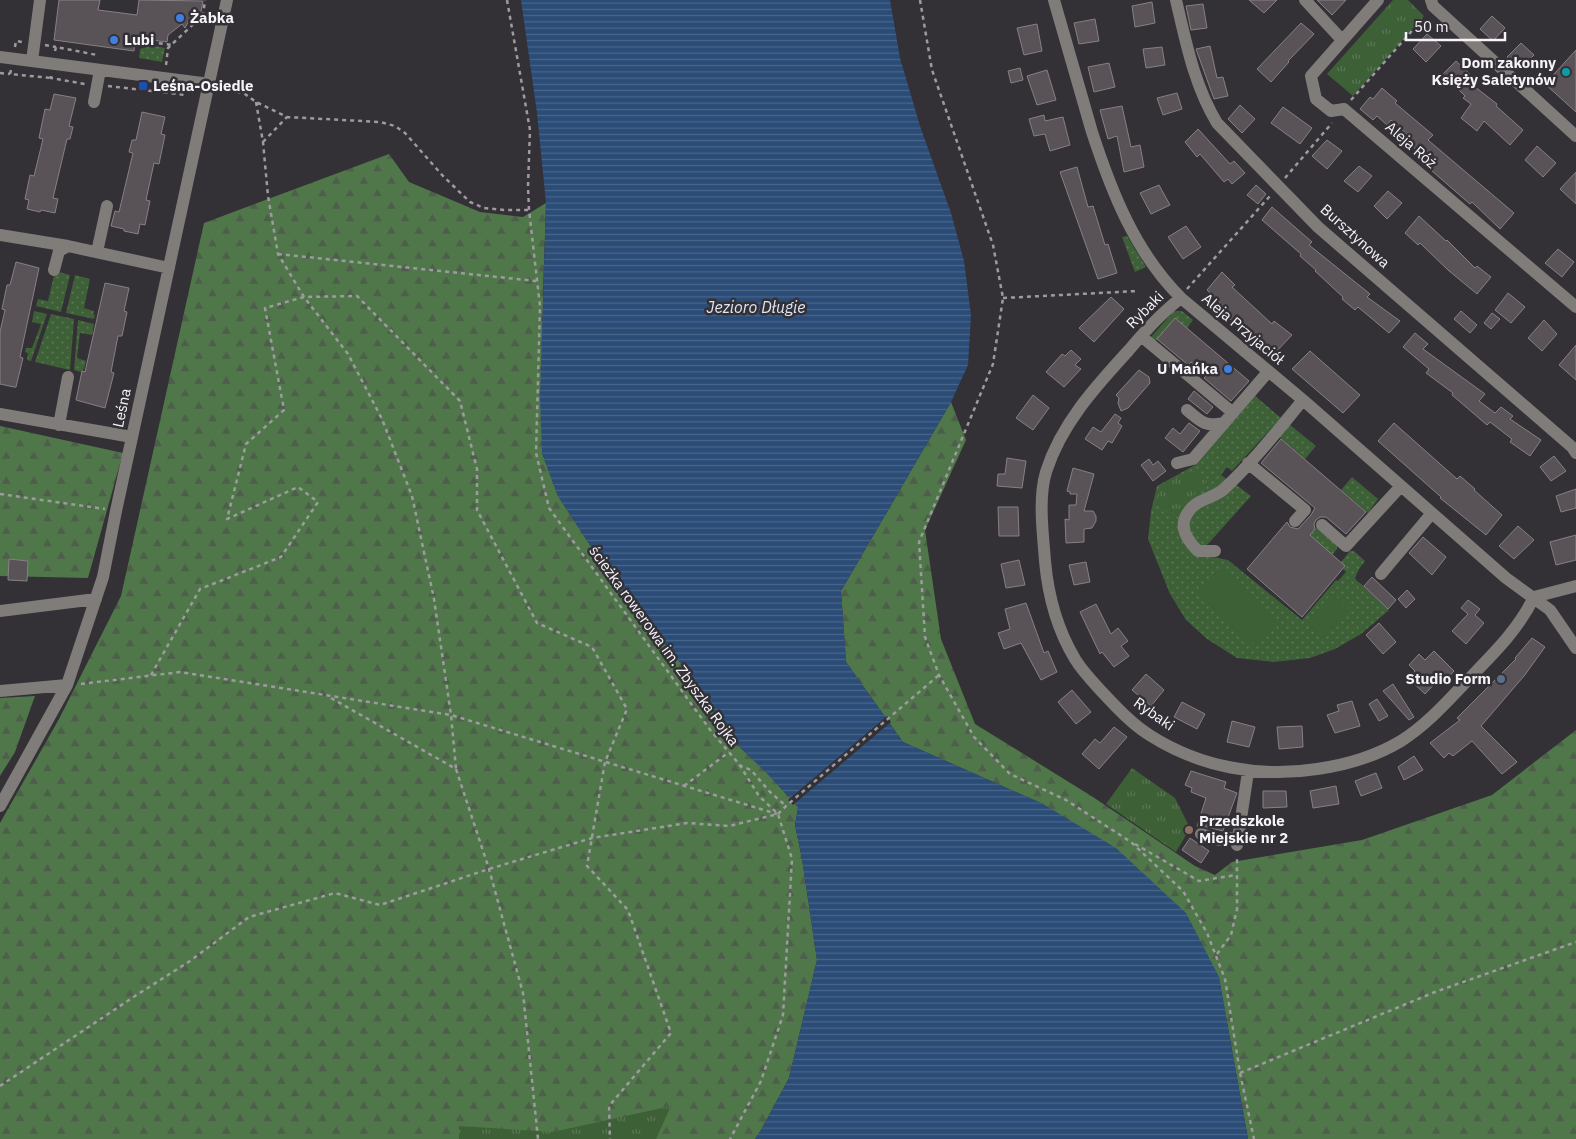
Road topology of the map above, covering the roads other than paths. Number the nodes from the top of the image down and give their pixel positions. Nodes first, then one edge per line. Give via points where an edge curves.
1 (40, 0) edge
2 (227, 0) edge
3 (1054, 0) edge
4 (1176, 0) edge
5 (1305, 0) edge
6 (1378, 0) edge
7 (1432, 3) edge
8 (1342, 40) junction
9 (0, 57) edge
10 (32, 61) junction
11 (100, 70) junction
12 (215, 86) junction
13 (94, 102) dead end
14 (1576, 136) edge
15 (107, 206) dead end
16 (0, 235) edge
17 (68, 246) junction
18 (97, 252) junction
19 (169, 268) junction
20 (54, 270) dead end
21 (1184, 294) junction
22 (1576, 307) edge
23 (1141, 336) junction
24 (1268, 372) junction
25 (68, 377) dead end
26 (1303, 400) junction
27 (1187, 410) dead end
28 (1232, 412) junction
29 (0, 414) edge
30 (1224, 423) junction
31 (59, 425) junction
32 (132, 437) junction
33 (1576, 453) edge
34 (1177, 463) dead end
35 (1248, 463) junction
36 (1400, 486) junction
37 (1432, 514) junction
38 (1296, 521) dead end
39 (1322, 525) dead end
40 (1215, 551) dead end
41 (1381, 574) dead end
42 (1576, 586) edge
43 (1534, 597) junction
44 (96, 599) junction
45 (0, 611) edge
46 (1576, 648) edge
47 (67, 685) junction
48 (0, 691) edge
49 (1248, 772) junction
50 (0, 806) edge
51 (1202, 834) dead end

1 - 10 street
2 - 12 street, Leśna
3 - 21 street, Aleja Przyjaciół via 1095,141 1122,212 1139,246 1166,283
4 - 33 street, Bursztynowa via 1191,63 1217,123 1318,227
5 - 8 street
6 - 8 street, Aleja Róż
7 - 14 street
8 - 22 street, Aleja Róż via 1311,76 1316,100 1331,111 1344,109
9 - 10 street
10 - 11 street
11 - 12 street
11 - 13 street
12 - 19 street, Leśna
15 - 18 street
16 - 17 street
17 - 18 street
17 - 20 street via 59,251
18 - 19 street
19 - 32 street, Leśna
21 - 23 street, Rybaki
21 - 24 street, Aleja Przyjaciół
23 - 28 street
23 - 49 street, Rybaki via 1071,420 1045,474 1042,510 1044,550 1052,606 1075,659 1086,675 1136,726 1186,754
24 - 26 street, Aleja Przyjaciół
24 - 28 street
25 - 31 street
26 - 35 street
26 - 36 street, Aleja Przyjaciół
27 - 30 street via 1205,425
28 - 30 street
29 - 31 street
30 - 34 street via 1193,459
31 - 32 street
32 - 44 street, Leśna
35 - 38 street via 1305,510
35 - 40 street via 1222,491 1201,500 1184,519 1190,543 1198,551
36 - 37 street, Aleja Przyjaciół
36 - 39 street via 1346,546
37 - 41 street
37 - 43 street, Aleja Przyjaciół via 1506,578
42 - 43 street
43 - 46 street, Aleja Przyjaciół via 1550,610
43 - 49 street, Rybaki via 1526,614 1484,663 1445,705 1400,742 1345,764 1300,772
44 - 45 street
44 - 47 street, Leśna
47 - 48 street
47 - 50 street, Leśna
49 - 51 street via 1238,840 1220,840

